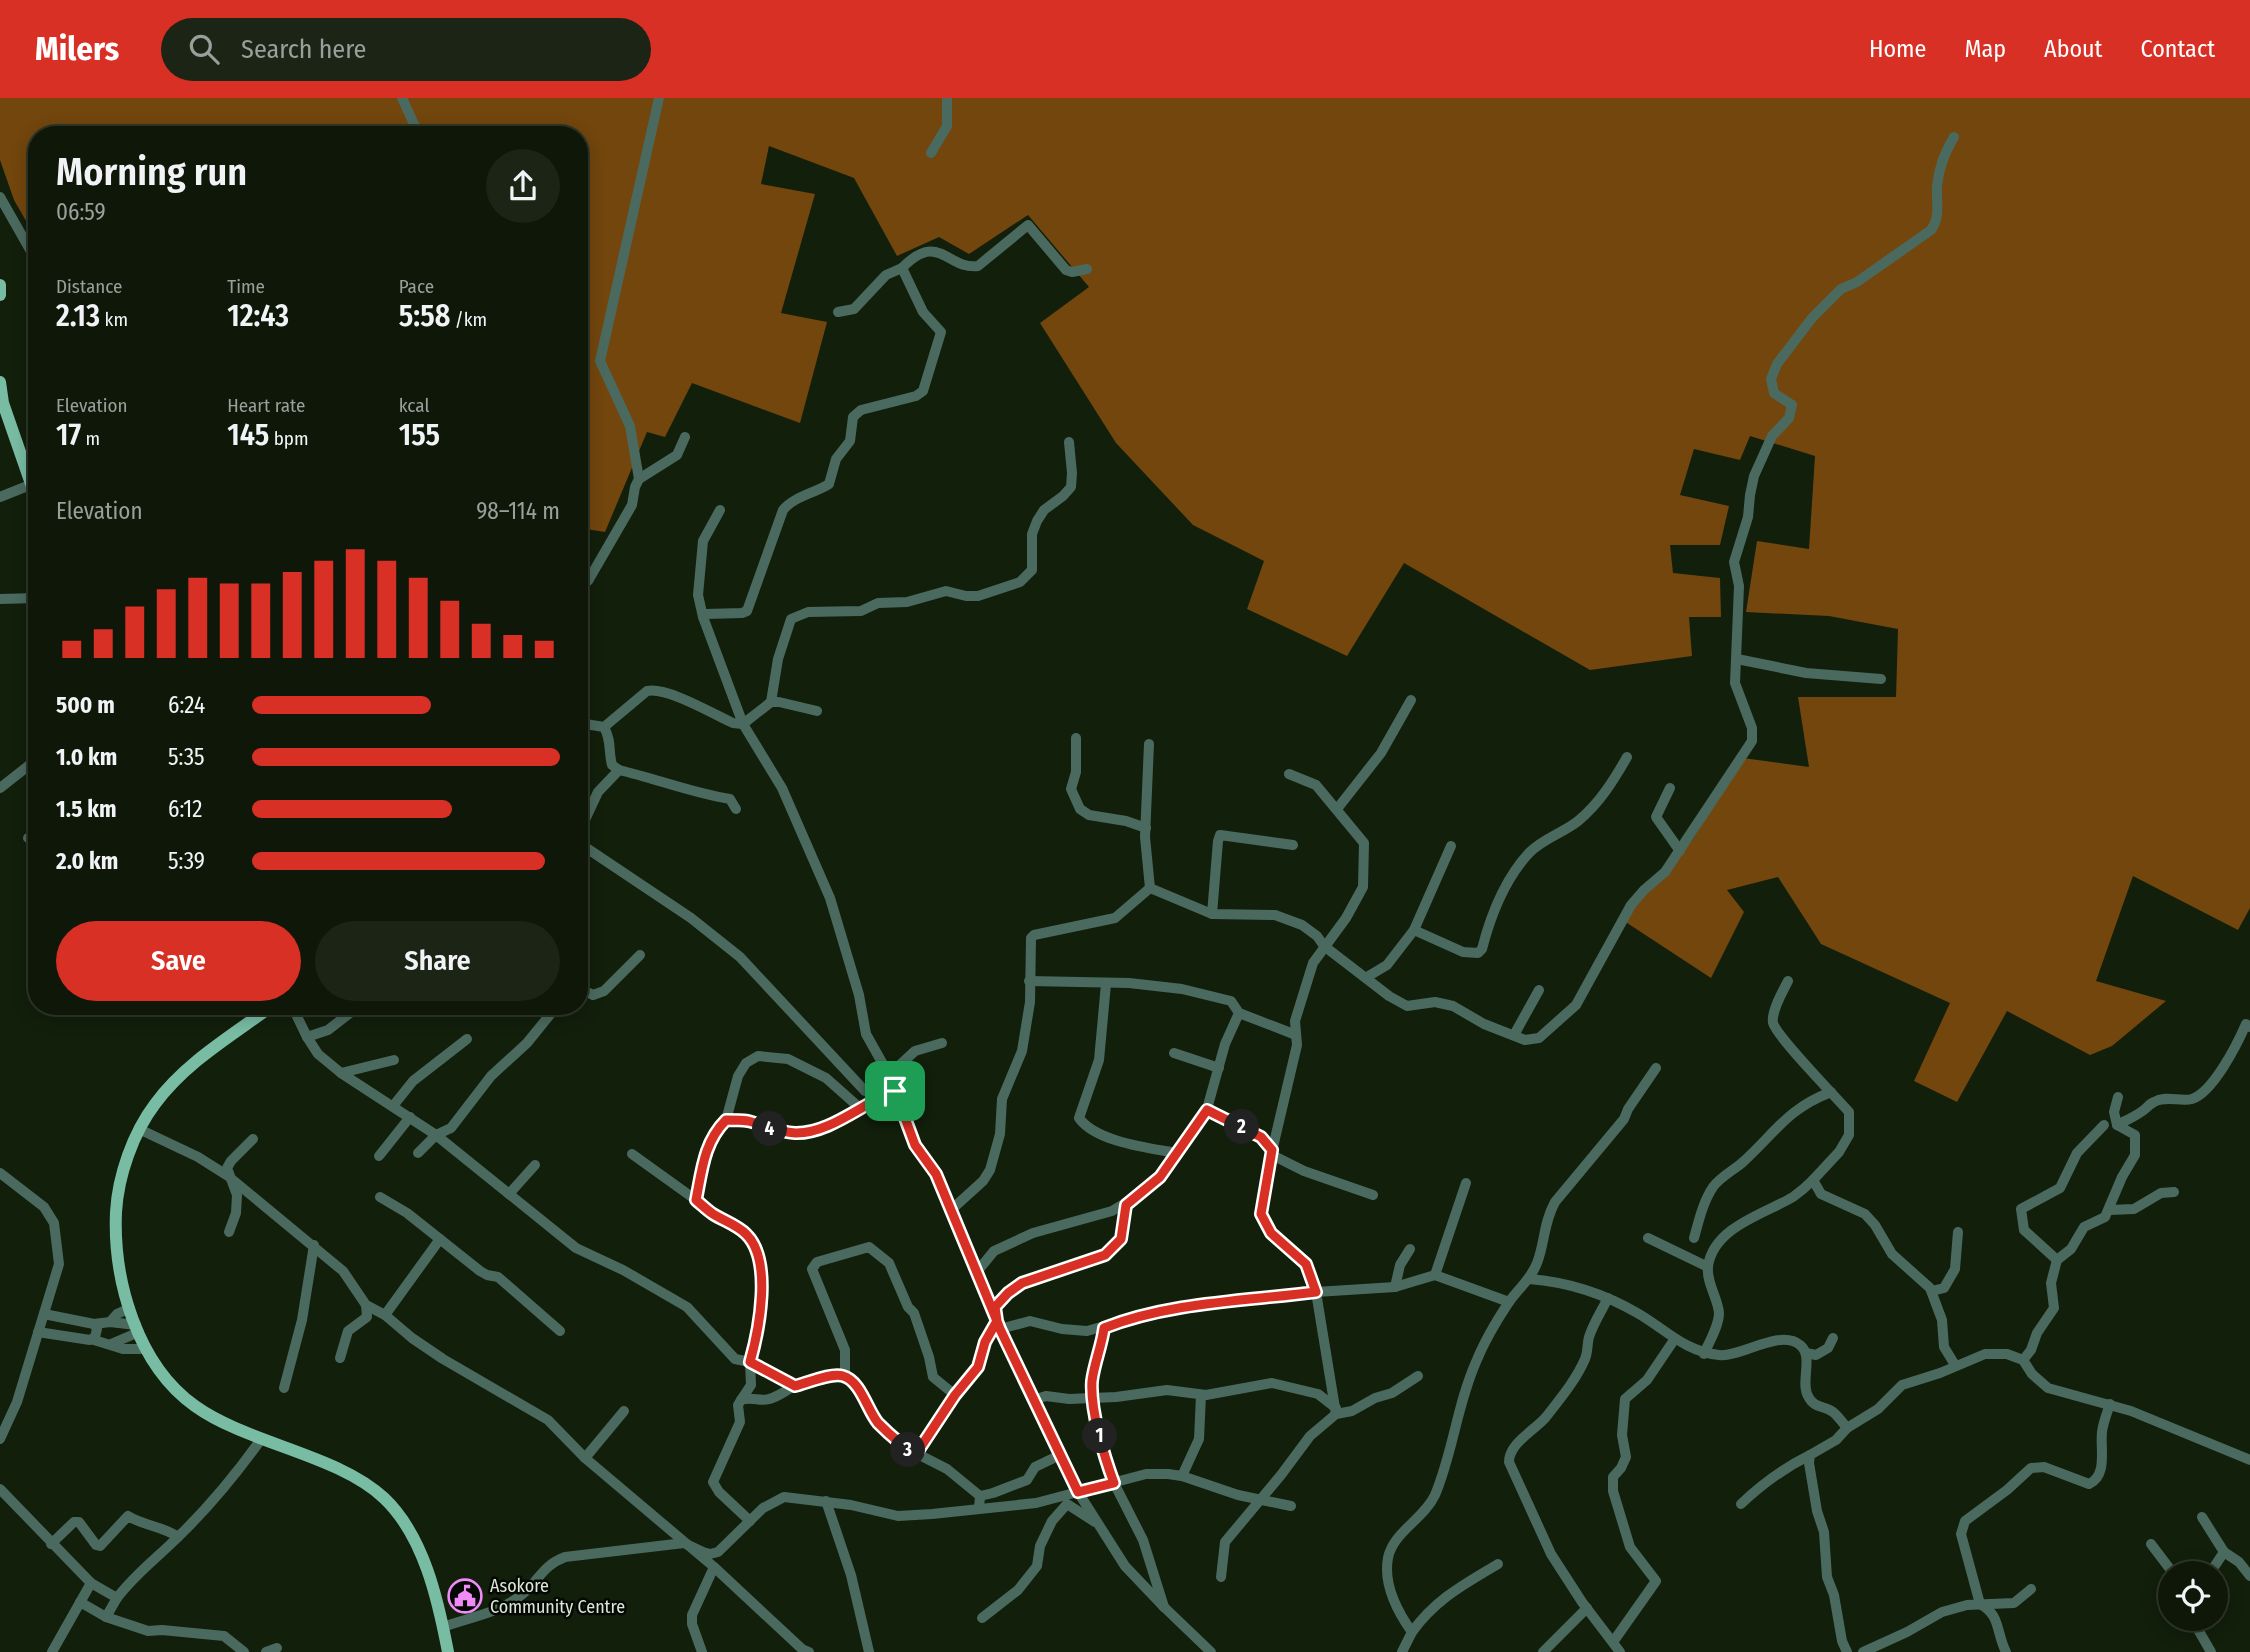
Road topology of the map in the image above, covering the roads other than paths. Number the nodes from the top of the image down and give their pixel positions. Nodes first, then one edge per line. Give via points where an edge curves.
1 (402, 98) edge
2 (660, 98) edge
3 (947, 98) edge
4 (415, 126) edge
5 (1954, 137) dead end
6 (930, 153) dead end
7 (0, 197) edge
8 (28, 246) edge
9 (902, 268) junction
10 (1087, 269) dead end
11 (0, 285) edge
12 (0, 296) edge
13 (838, 312) dead end
14 (0, 382) edge
15 (685, 437) dead end
16 (1069, 443) dead end
17 (28, 479) edge
18 (639, 479) junction
19 (28, 486) edge
20 (0, 497) edge
21 (720, 510) dead end
22 (588, 581) edge
23 (28, 598) edge
24 (0, 599) edge
25 (703, 617) junction
26 (1737, 659) junction
27 (1881, 679) dead end
28 (1411, 700) dead end
29 (771, 702) junction
30 (817, 711) dead end
31 (588, 724) edge
32 (743, 724) junction
33 (604, 727) junction
34 (1076, 738) dead end
35 (1149, 744) dead end
36 (1627, 757) dead end
37 (28, 765) edge
38 (619, 770) junction
39 (1289, 774) dead end
40 (0, 788) edge
41 (1670, 788) dead end
42 (736, 808) dead end
43 (1337, 809) junction
44 (588, 813) edge
45 (1146, 828) junction
46 (1293, 845) dead end
47 (1451, 846) dead end
48 (588, 850) edge
49 (1680, 851) junction
50 (1150, 888) junction
51 (1212, 914) junction
52 (1413, 930) junction
53 (1324, 946) junction
54 (640, 955) dead end
55 (1367, 977) junction
56 (1029, 981) junction
57 (1788, 981) dead end
58 (1106, 984) junction
59 (1539, 990) dead end
60 (588, 992) edge
61 (1238, 1013) junction
62 (260, 1015) edge
63 (298, 1015) edge
64 (347, 1015) edge
65 (550, 1015) edge
66 (2250, 1027) edge
67 (1296, 1035) junction
68 (1514, 1035) junction
69 (307, 1037) junction
70 (467, 1039) dead end
71 (942, 1043) dead end
72 (1174, 1053) dead end
73 (394, 1059) dead end
74 (1219, 1068) junction
75 (1656, 1068) dead end
76 (341, 1073) junction
77 (889, 1075) junction
78 (895, 1091) junction
79 (1832, 1091) junction
80 (879, 1097) junction
81 (2118, 1097) dead end
82 (393, 1105) junction
83 (861, 1110) junction
84 (1207, 1110) junction
85 (410, 1117) junction
86 (726, 1120) junction
87 (2104, 1125) dead end
88 (2117, 1125) junction
89 (139, 1129) junction
90 (436, 1135) junction
91 (253, 1139) dead end
92 (418, 1153) dead end
93 (1177, 1153) junction
94 (1272, 1153) junction
95 (632, 1154) dead end
96 (379, 1156) dead end
97 (535, 1165) dead end
98 (0, 1173) edge
99 (228, 1176) junction
100 (1813, 1180) junction
101 (1466, 1183) dead end
102 (2174, 1192) dead end
103 (509, 1194) junction
104 (1373, 1195) dead end
105 (380, 1197) dead end
106 (696, 1200) junction
107 (1126, 1205) junction
108 (951, 1210) junction
109 (2109, 1210) junction
110 (229, 1232) dead end
111 (1958, 1232) dead end
112 (1648, 1238) dead end
113 (1694, 1238) dead end
114 (440, 1239) junction
115 (314, 1245) junction
116 (1410, 1249) dead end
117 (2057, 1260) junction
118 (1708, 1267) junction
119 (976, 1272) junction
120 (1435, 1275) junction
121 (1529, 1279) junction
122 (1395, 1287) junction
123 (1316, 1292) junction
124 (1931, 1292) junction
125 (1608, 1298) junction
126 (1509, 1302) junction
127 (366, 1305) junction
128 (130, 1308) junction
129 (44, 1314) junction
130 (385, 1315) junction
131 (110, 1322) junction
132 (94, 1324) junction
133 (998, 1325) junction
134 (1104, 1328) junction
135 (138, 1329) junction
136 (560, 1331) dead end
137 (38, 1332) junction
138 (1833, 1338) dead end
139 (94, 1339) junction
140 (1674, 1340) junction
141 (111, 1344) junction
142 (145, 1349) junction
143 (1806, 1353) junction
144 (1704, 1354) junction
145 (340, 1359) dead end
146 (2023, 1360) junction
147 (750, 1362) junction
148 (1955, 1365) junction
149 (845, 1376) junction
150 (1418, 1376) dead end
151 (795, 1386) junction
152 (284, 1388) dead end
153 (955, 1395) junction
154 (1201, 1395) junction
155 (1094, 1398) junction
156 (741, 1400) junction
157 (1032, 1400) junction
158 (2110, 1404) junction
159 (624, 1411) dead end
160 (1336, 1411) junction
161 (1847, 1428) junction
162 (262, 1438) junction
163 (0, 1439) edge
164 (916, 1454) junction
165 (1060, 1455) junction
166 (1810, 1455) junction
167 (586, 1458) junction
168 (2250, 1460) edge
169 (1182, 1476) junction
170 (1114, 1483) junction
171 (0, 1489) edge
172 (1078, 1492) junction
173 (980, 1496) junction
174 (1260, 1500) junction
175 (826, 1501) junction
176 (1741, 1504) dead end
177 (1292, 1506) dead end
178 (978, 1508) junction
179 (2202, 1517) dead end
180 (750, 1521) junction
181 (1099, 1524) junction
182 (178, 1537) junction
183 (684, 1543) junction
184 (51, 1544) junction
185 (2151, 1544) dead end
186 (2224, 1552) junction
187 (2164, 1561) edge
188 (2218, 1561) edge
189 (1497, 1564) dead end
190 (714, 1567) junction
191 (2250, 1576) edge
192 (1220, 1577) dead end
193 (91, 1583) junction
194 (2031, 1589) dead end
195 (117, 1598) junction
196 (80, 1602) junction
197 (1980, 1604) junction
198 (1164, 1607) junction
199 (1587, 1608) junction
200 (106, 1617) junction
201 (982, 1618) dead end
202 (443, 1627) junction
203 (2199, 1631) edge
204 (1412, 1632) junction
205 (1613, 1642) junction
206 (277, 1648) dead end
207 (804, 1651) edge
208 (51, 1652) edge
209 (244, 1652) edge
210 (266, 1652) edge
211 (448, 1652) edge
212 (702, 1652) edge
213 (869, 1652) edge
214 (1211, 1652) edge
215 (1402, 1652) edge
216 (1543, 1652) edge
217 (1620, 1652) edge
218 (1847, 1652) edge
219 (1863, 1652) edge
220 (2006, 1652) edge
221 (2211, 1652) edge

1 - 4 street
2 - 18 street via 600,362 630,426
3 - 6 street via 947,126
5 - 26 street via 1941,162 1938,218 1931,230 1840,289 1773,370 1774,393 1792,405 1792,410 1772,436 1754,476 1734,562 1740,586
7 - 8 street
9 - 10 street via 932,252 965,266 978,266 1028,225 1066,270
9 - 13 street via 886,275 853,309
9 - 25 street via 923,312 941,332 923,391 856,413 850,441 836,459 829,484 783,510 747,611
11 - 12 main road
14 - 17 main road
15 - 18 street via 677,455
16 - 29 street via 1071,487 1037,521 1032,534 1032,570 1020,582 978,596 946,591 860,611 808,612 791,619
18 - 22 street via 632,505
19 - 20 street
21 - 25 street via 703,541 698,595
23 - 24 street
25 - 32 street
26 - 27 street via 1806,673
26 - 49 street via 1735,683 1752,728 1752,741
28 - 43 street via 1381,753
29 - 30 street
29 - 32 street
31 - 33 street
32 - 33 street via 654,690
32 - 77 street via 782,788 817,866 859,995 866,1034
33 - 38 street via 611,743 612,765
34 - 45 street via 1071,789 1080,809
35 - 45 street
36 - 52 street via 1598,801 1531,851 1509,876 1478,953 1463,952
37 - 40 street
38 - 42 street via 730,799
38 - 44 street via 598,792
39 - 43 street via 1316,785
41 - 49 street via 1656,817
43 - 53 street via 1364,843 1363,887
45 - 50 street
46 - 51 street via 1220,835
47 - 52 street
48 - 80 street via 725,943 852,1079
49 - 68 street via 1631,905 1576,1005 1539,1038 1525,1040
50 - 51 street
50 - 56 street via 1115,918 1034,935
51 - 53 street via 1275,915 1301,925
52 - 55 street via 1387,965
53 - 55 street
53 - 67 street via 1313,963 1295,1021
54 - 60 street via 604,991
55 - 68 street via 1407,1006 1436,1002 1453,1006
56 - 58 street
56 - 108 street via 1022,1051 1002,1099 1000,1134 990,1170
57 - 79 street via 1773,1023
58 - 61 street via 1182,989 1231,1001
58 - 93 street via 1099,1060 1079,1118 1121,1143
59 - 68 street
61 - 67 street
61 - 74 street
62 - 89 main road via 181,1074
63 - 69 street
64 - 69 street via 328,1030
65 - 90 street via 491,1076 451,1128
66 - 88 street via 2246,1024 2229,1060 2207,1090 2190,1099 2164,1098
67 - 94 street
69 - 76 street via 318,1054
70 - 82 street via 413,1081
71 - 77 street via 915,1051
72 - 74 street
73 - 76 street
74 - 84 street
75 - 121 street via 1623,1119 1555,1202
76 - 82 street
77 - 78 street
78 - 80 street
78 - 108 street via 915,1145 936,1174
79 - 100 street via 1849,1112 1849,1135
79 - 113 street via 1795,1109 1714,1185
80 - 83 street
81 - 88 street
82 - 85 street
83 - 86 street via 797,1133
83 - 86 street via 826,1078 788,1059 758,1056 746,1063 738,1076
84 - 93 street
84 - 94 street via 1261,1137
85 - 90 street
85 - 96 street
86 - 106 street via 708,1143
87 - 117 street via 2077,1153 2060,1188 2021,1209 2024,1230
88 - 109 street via 2135,1135 2135,1155
89 - 99 street
89 - 128 main road via 121,1180 116,1212 122,1281
90 - 92 street
90 - 103 street
91 - 99 street via 231,1161
93 - 107 street via 1160,1177
94 - 104 street via 1304,1171
94 - 123 street via 1261,1214 1271,1233 1306,1264
95 - 106 street
97 - 103 street
98 - 129 street via 44,1207 54,1223 59,1264
99 - 110 street via 237,1195
99 - 115 street
100 - 118 street via 1791,1198 1727,1234
100 - 124 street via 1821,1194 1865,1214 1892,1254 1922,1278
101 - 120 street
102 - 109 street via 2134,1209
103 - 147 street via 576,1248 677,1300 726,1352
105 - 114 street
106 - 147 street via 749,1236 760,1264 762,1301
107 - 119 street via 1033,1233 994,1251
107 - 133 street via 1121,1239 1105,1255 1022,1283 995,1307
108 - 119 street
109 - 117 street via 2105,1217 2084,1227 2071,1249
111 - 124 street via 1955,1269 1944,1288
112 - 118 street
114 - 130 street
114 - 136 street via 480,1271 498,1277
115 - 127 street via 343,1271
115 - 152 street via 302,1320
116 - 122 street
117 - 146 street via 2052,1283 2054,1308
118 - 144 street via 1719,1317
119 - 133 street
120 - 122 street
120 - 126 street
121 - 125 street via 1575,1285
121 - 126 street
122 - 123 street
123 - 134 street via 1187,1308
123 - 160 street
124 - 148 street via 1942,1320 1944,1347
125 - 140 street
125 - 199 street via 1589,1337 1586,1356 1565,1394 1509,1454 1551,1554
126 - 204 street via 1476,1361 1434,1496 1388,1557 1388,1581 1396,1609
127 - 130 street
127 - 145 street via 367,1317 348,1331
128 - 131 street
128 - 135 main road
129 - 132 street
129 - 137 street
130 - 167 street via 443,1359 548,1420
131 - 132 street
131 - 135 street
131 - 141 street via 115,1334
132 - 139 street
133 - 134 street via 1030,1321 1072,1330
133 - 153 street via 985,1342 978,1367
133 - 157 street
134 - 155 street via 1092,1379
135 - 141 street
135 - 142 main road
137 - 139 street
137 - 163 street via 17,1402
138 - 143 street via 1828,1348 1816,1355
139 - 141 street
140 - 144 street
140 - 205 street via 1647,1380 1625,1399 1622,1435 1626,1457 1613,1477 1613,1491 1630,1547 1656,1581
141 - 142 street
142 - 162 main road via 185,1398 213,1417
143 - 144 street via 1794,1341 1768,1342 1725,1356
143 - 161 street via 1806,1395 1816,1407 1832,1410
146 - 148 street via 1985,1354
146 - 158 street via 2048,1388
147 - 151 street
147 - 156 street via 751,1385
148 - 161 street via 1902,1385 1878,1409
149 - 151 street via 834,1374
149 - 153 street via 845,1350 812,1269 817,1262 869,1247 889,1263 914,1313 933,1377
149 - 164 street via 876,1420
150 - 160 street via 1352,1411
151 - 156 street via 774,1399 751,1396
153 - 164 street
154 - 155 street via 1167,1390
154 - 160 street via 1272,1383 1318,1394
154 - 169 street via 1199,1439
155 - 157 street via 1046,1396
155 - 170 street
156 - 180 street via 740,1422 713,1482
157 - 165 street
158 - 168 street
158 - 197 street via 2102,1430 2101,1471 2093,1482 2044,1467 2031,1468 1965,1521 1961,1534
159 - 167 street
160 - 174 street via 1310,1436
161 - 166 street
162 - 182 street via 237,1474
162 - 202 main road via 347,1474 392,1506 423,1558
164 - 173 street via 947,1469
165 - 172 street
165 - 173 street via 1035,1467 1027,1480
166 - 176 street via 1787,1466
166 - 218 street via 1827,1577
167 - 183 street
169 - 170 street via 1146,1474
169 - 174 street
170 - 172 street
170 - 198 street via 1143,1540
171 - 184 street
172 - 178 street via 1036,1503
172 - 181 street
173 - 178 street
174 - 177 street
174 - 192 street via 1225,1542
175 - 178 street via 898,1516
175 - 180 street via 784,1497
175 - 213 street via 851,1575
179 - 186 street
180 - 183 street via 718,1552 710,1554
181 - 198 street via 1125,1566
181 - 201 street via 1067,1504 1063,1507 1040,1546 1037,1566 1018,1590
182 - 184 street via 128,1516 100,1546 79,1522
182 - 195 street via 133,1577
183 - 190 street
183 - 202 street via 565,1557 551,1562 506,1606
184 - 193 street
185 - 187 street
186 - 188 street
186 - 191 street
189 - 204 street via 1427,1611
190 - 207 street
190 - 212 street via 692,1615
193 - 195 street
193 - 196 street
194 - 197 street via 2014,1603
195 - 200 street
196 - 200 street
196 - 208 street
197 - 219 street via 1942,1612
197 - 220 street via 1992,1610
198 - 214 street
199 - 205 street
199 - 216 street
200 - 209 street via 148,1632 224,1636
202 - 211 main road
203 - 221 street
204 - 215 street
205 - 217 street
206 - 210 street

